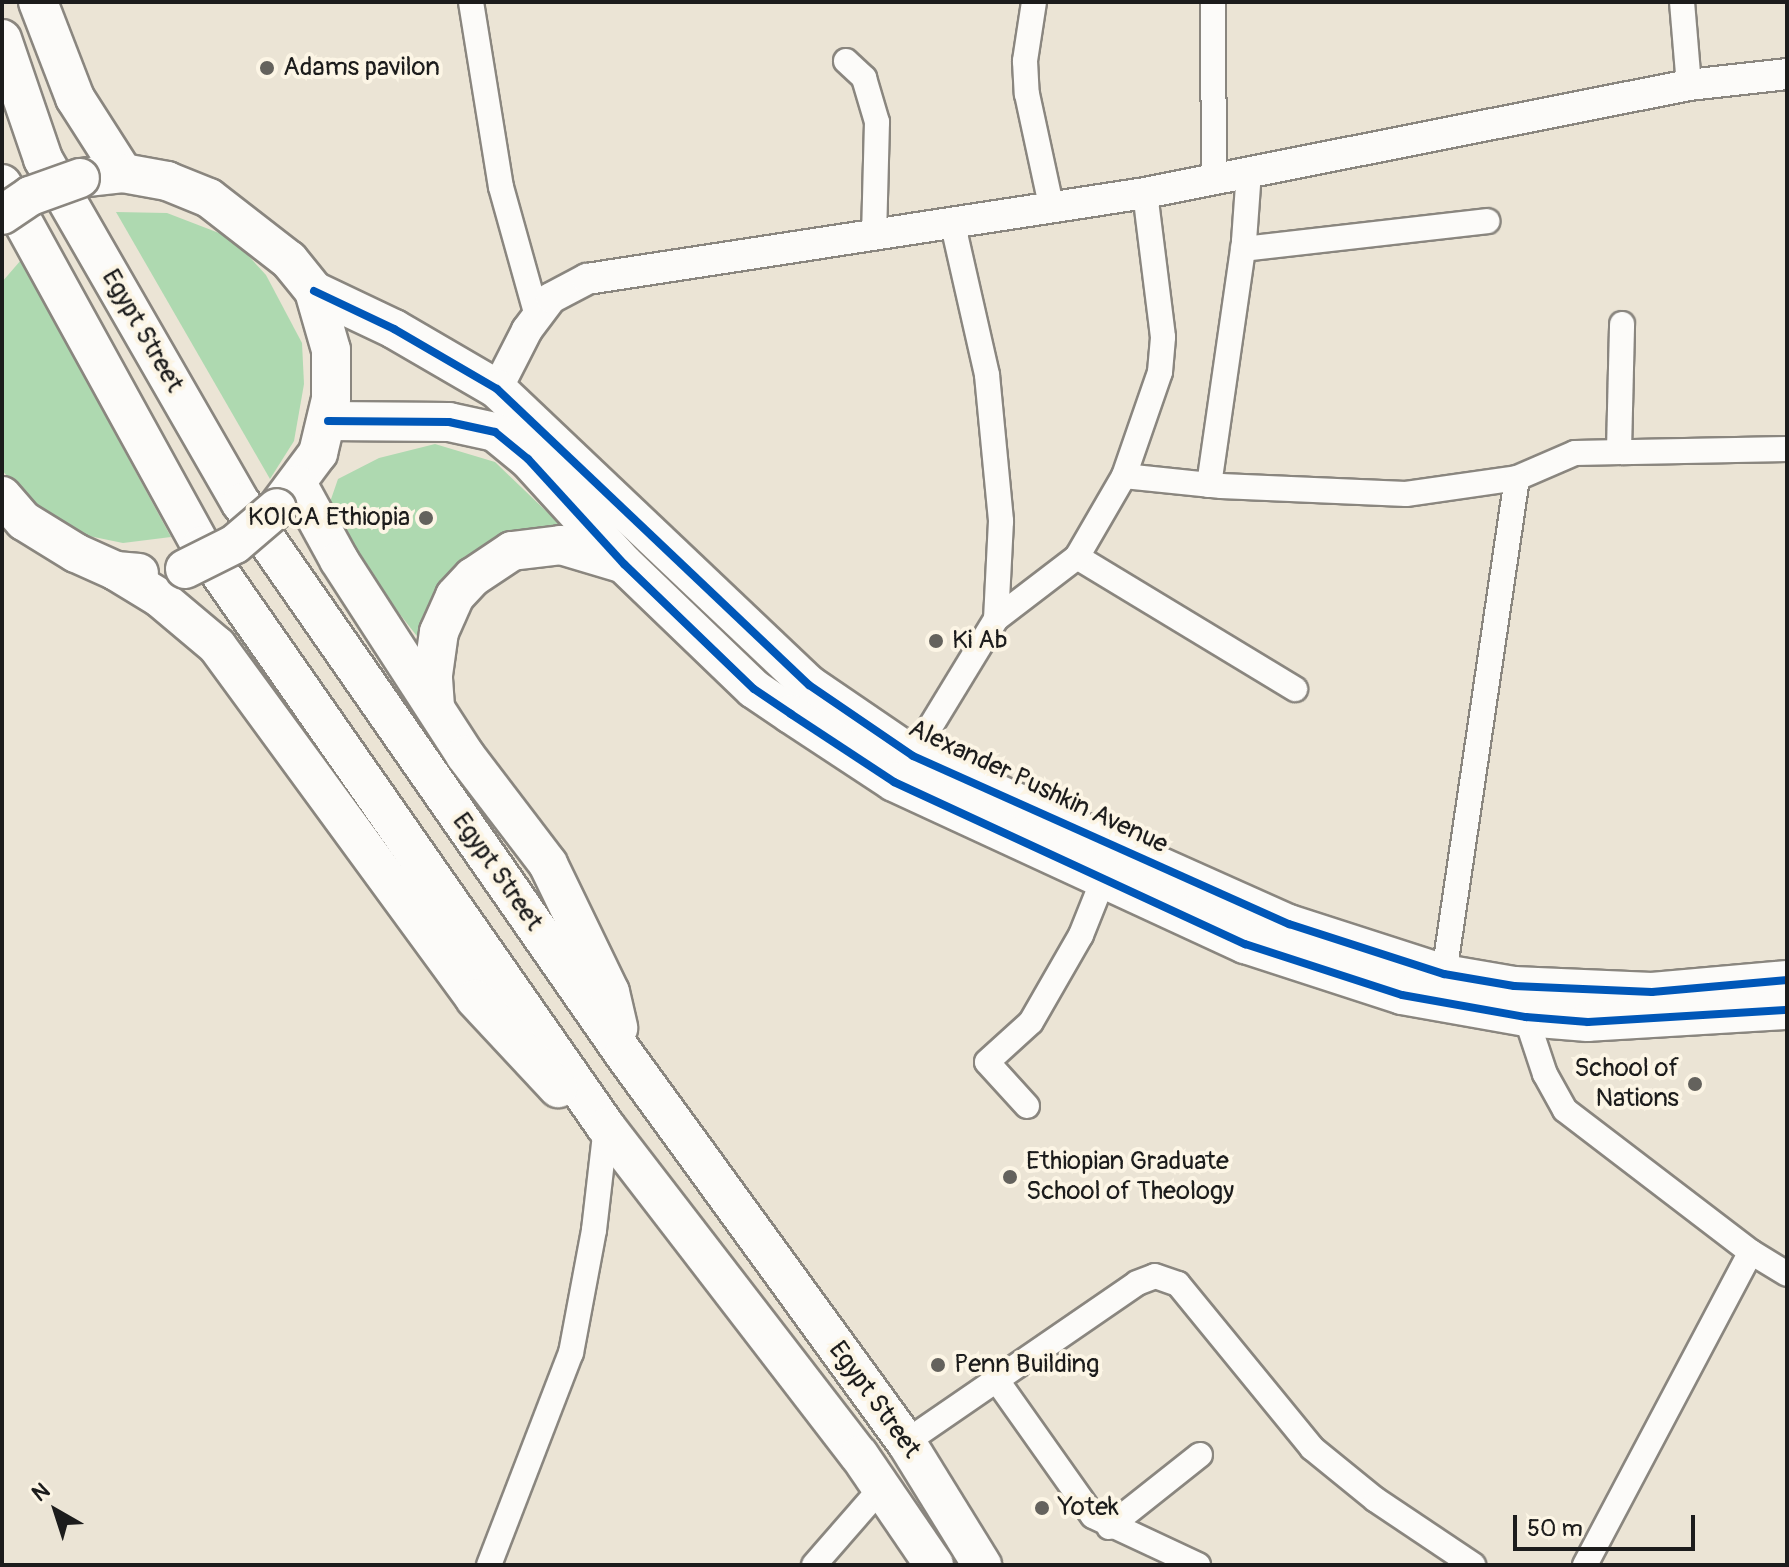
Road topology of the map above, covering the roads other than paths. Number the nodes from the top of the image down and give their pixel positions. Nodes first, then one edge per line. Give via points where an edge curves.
1 (38, 2) edge
2 (471, 2) edge
3 (1034, 2) edge
4 (1213, 2) edge
5 (1682, 2) edge
6 (2, 39) edge
7 (846, 61) dead end
8 (1787, 74) edge
9 (1689, 85) junction
10 (1249, 172) junction
11 (123, 173) junction
12 (1214, 179) junction
13 (2, 184) edge
14 (1145, 193) junction
15 (1051, 205) junction
16 (2, 215) edge
17 (1487, 221) dead end
18 (953, 225) junction
19 (874, 236) junction
20 (1243, 249) junction
21 (314, 291) junction
22 (537, 316) junction
23 (1622, 324) dead end
24 (497, 389) junction
25 (328, 421) junction
26 (1787, 449) edge
27 (1619, 450) junction
28 (1124, 476) junction
29 (1517, 478) junction
30 (1209, 485) junction
31 (2, 496) edge
32 (287, 496) junction
33 (1077, 557) junction
34 (624, 564) junction
35 (116, 571) junction
36 (996, 619) junction
37 (1295, 689) dead end
38 (435, 707) junction
39 (904, 769) junction
40 (1103, 880) junction
41 (1285, 940) junction
42 (1444, 974) junction
43 (1787, 980) edge
44 (1787, 1010) edge
45 (1526, 1017) junction
46 (624, 1054) junction
47 (1027, 1106) dead end
48 (603, 1121) junction
49 (1751, 1252) junction
50 (1787, 1274) edge
51 (998, 1382) junction
52 (906, 1442) junction
53 (1200, 1455) dead end
54 (882, 1487) junction
55 (1109, 1527) junction
56 (489, 1565) edge
57 (814, 1565) edge
58 (934, 1565) edge
59 (982, 1565) edge
60 (1198, 1565) edge
61 (1473, 1565) edge
62 (1585, 1565) edge

1 - 11 main road via 75,98
2 - 22 street via 501,187
3 - 15 street via 1025,61 1027,94
4 - 12 street
5 - 9 street
6 - 46 main road, Egypt Street via 43,159 241,503
7 - 19 street via 864,78 877,122
8 - 9 street
9 - 10 street
10 - 12 street
10 - 20 street
11 - 16 main road, bridge via 80,178 30,196
11 - 21 main road via 167,181 209,198 289,260
12 - 14 street
13 - 48 main road, Egypt Street via 201,546
14 - 15 street
14 - 28 street via 1163,337 1160,372
15 - 18 street
17 - 20 street
18 - 19 street
18 - 36 street via 987,375 1001,521
19 - 22 street via 587,279 564,288
20 - 30 street
21 - 24 main road, Alexander Pushkin Avenue via 394,329
21 - 25 main road via 331,350
22 - 24 street
23 - 27 street
24 - 39 main road, Alexander Pushkin Avenue
25 - 32 main road via 318,453
25 - 34 main road, Alexander Pushkin Avenue via 449,422 495,432 528,459
26 - 27 street
27 - 29 street via 1575,453
28 - 30 street
28 - 33 street
29 - 30 street via 1406,494
29 - 42 street
31 - 35 main road via 24,521
32 - 35 main road, bridge via 235,544 185,569 159,576
32 - 38 main road via 339,560
33 - 36 street
33 - 37 street
34 - 38 main road via 561,545 512,551 473,577 455,596 439,632
34 - 39 main road, Alexander Pushkin Avenue via 754,689
35 - 48 main road via 160,598 217,646 475,999 551,1083
36 - 39 street
38 - 46 main road via 548,864 610,992
39 - 40 main road, Alexander Pushkin Avenue
39 - 41 main road, Alexander Pushkin Avenue
40 - 41 main road, Alexander Pushkin Avenue
40 - 47 street via 1081,935 1031,1022 987,1062
41 - 42 main road, Alexander Pushkin Avenue
41 - 45 main road, Alexander Pushkin Avenue via 1402,995
42 - 43 main road, Alexander Pushkin Avenue via 1514,986 1652,992
44 - 45 main road, Alexander Pushkin Avenue via 1588,1022
45 - 49 street via 1545,1074 1565,1110
46 - 52 main road, Egypt Street
48 - 54 main road, Egypt Street
48 - 56 street via 571,1353
49 - 50 street
49 - 62 street
51 - 52 street
51 - 55 street via 1066,1482
51 - 61 street via 1137,1283 1155,1276 1178,1284 1312,1448 1376,1500
52 - 59 main road, Egypt Street
53 - 55 street
54 - 57 street
54 - 58 main road, Egypt Street
55 - 60 street

